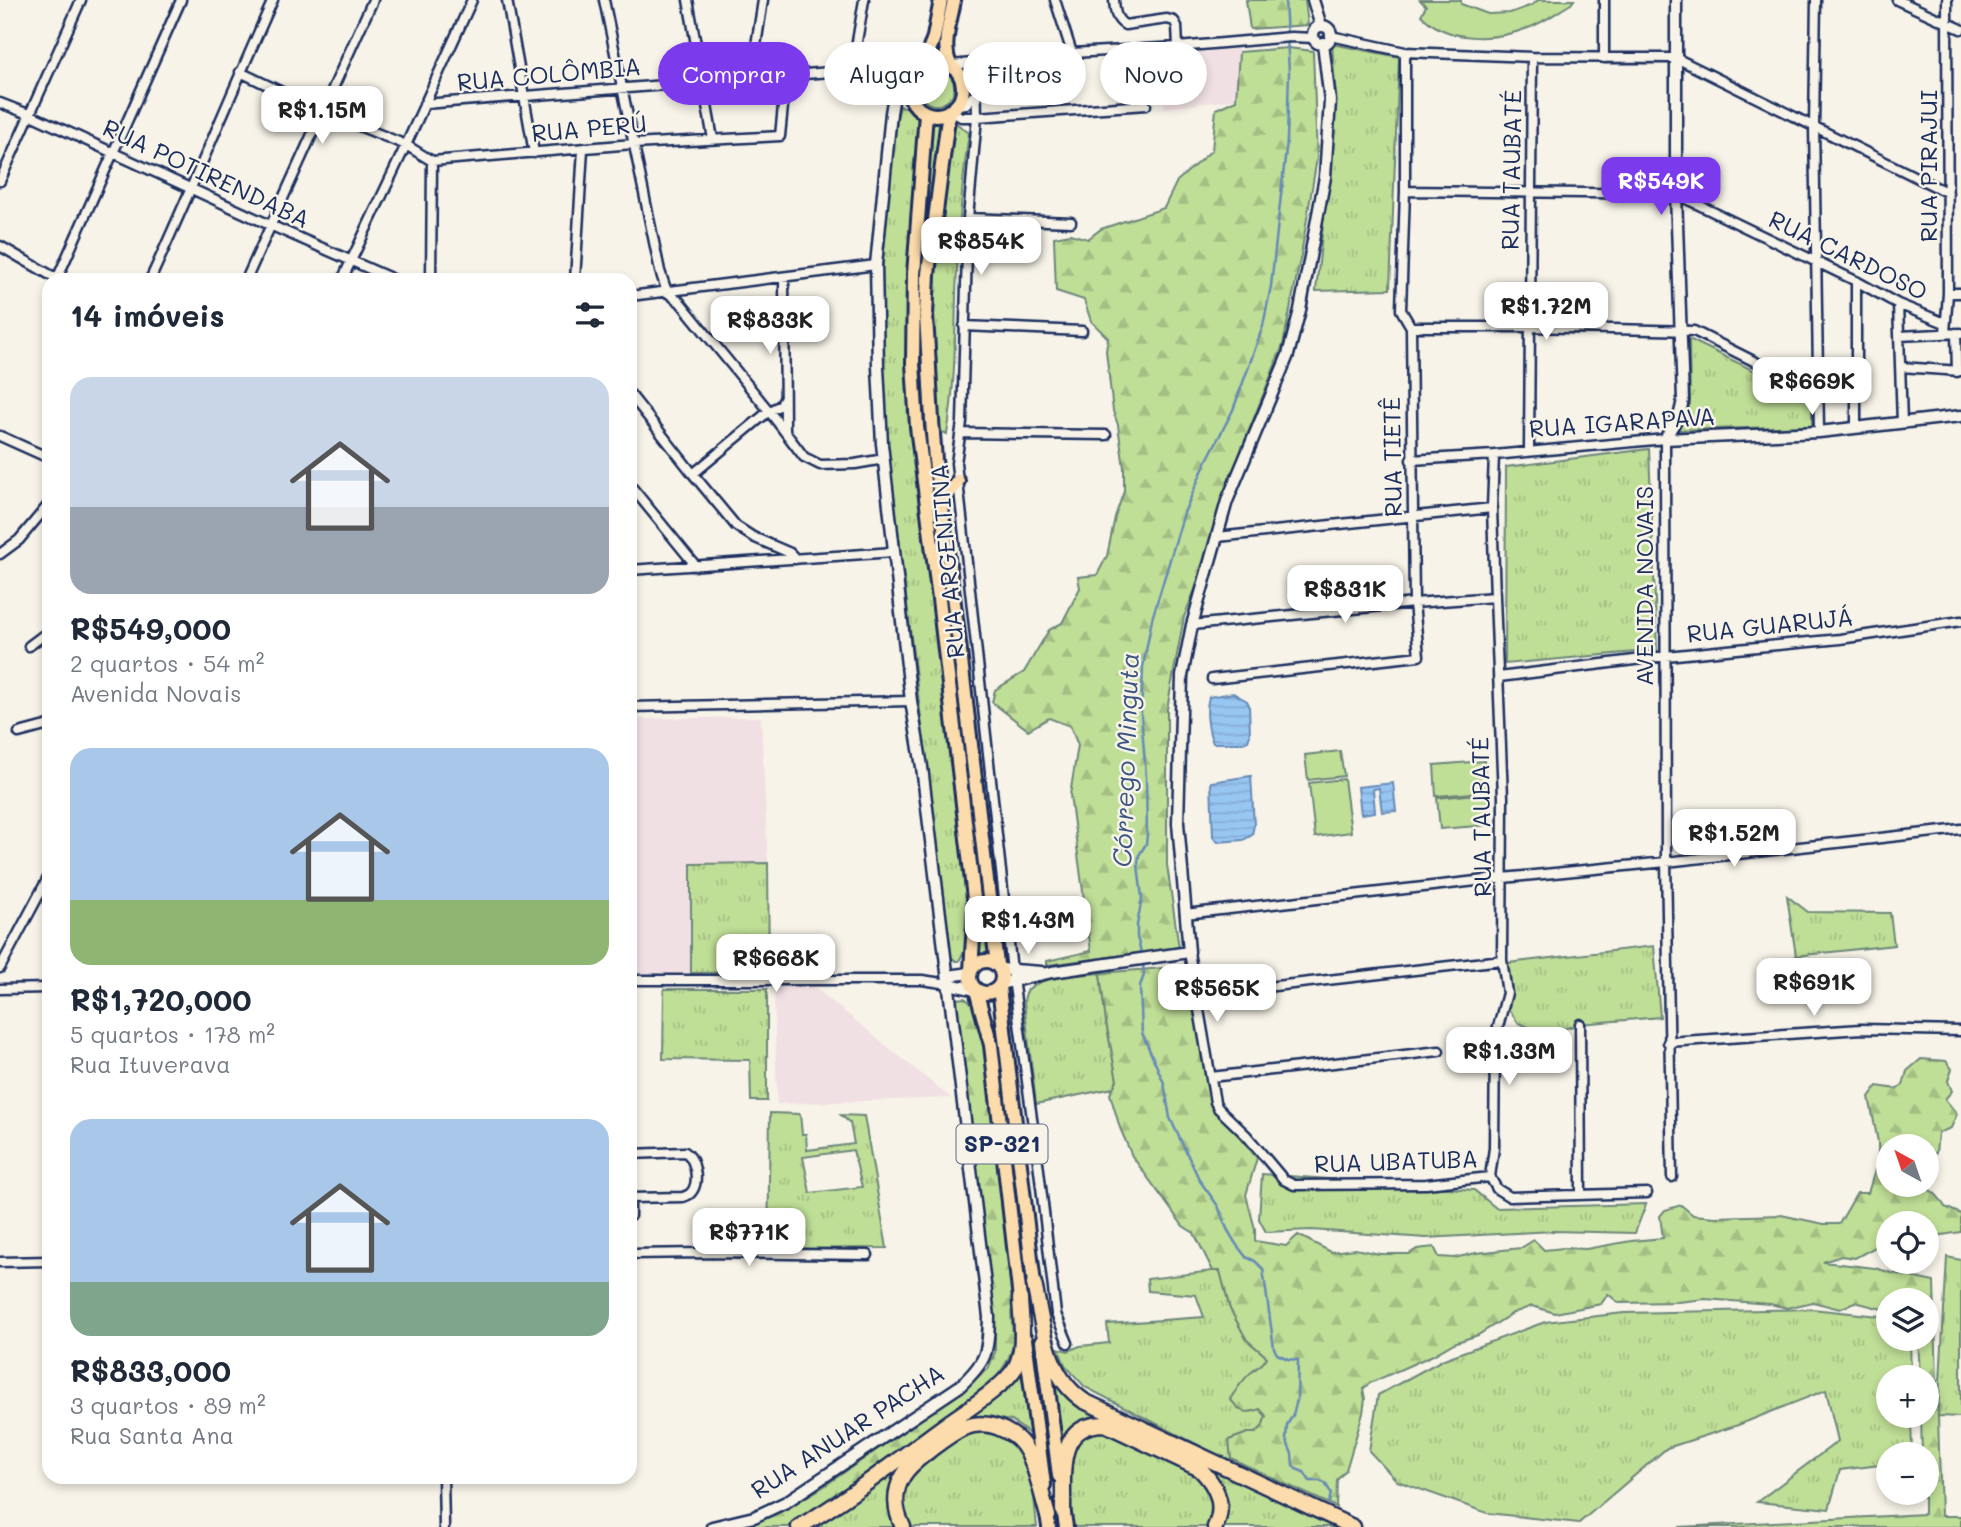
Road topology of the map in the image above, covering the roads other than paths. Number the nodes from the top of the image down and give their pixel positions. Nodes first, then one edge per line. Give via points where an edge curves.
1 (81, 0) edge
2 (181, 0) edge
3 (273, 0) edge
4 (373, 0) edge
5 (472, 0) edge
6 (507, 0) edge
7 (604, 0) edge
8 (688, 0) edge
9 (763, 0) edge
10 (864, 0) edge
11 (941, 0) edge
12 (954, 0) edge
13 (1055, 0) edge
14 (1114, 0) edge
15 (1313, 0) edge
16 (1604, 0) edge
17 (1676, 0) edge
18 (1816, 0) edge
19 (1897, 0) edge
20 (1947, 0) edge
21 (1949, 24) junction
22 (1961, 29) edge
23 (1322, 39) junction
24 (696, 42) edge
25 (757, 42) edge
26 (857, 42) edge
27 (932, 42) edge
28 (1068, 42) edge
29 (1178, 42) edge
30 (1207, 45) edge
31 (1405, 52) junction
32 (1532, 57) junction
33 (1604, 58) junction
34 (1676, 58) junction
35 (963, 64) edge
36 (951, 65) junction
37 (240, 72) junction
38 (658, 86) edge
39 (623, 89) junction
40 (525, 97) junction
41 (0, 103) edge
42 (424, 104) junction
43 (707, 105) edge
44 (783, 105) edge
45 (892, 105) edge
46 (915, 105) edge
47 (963, 105) edge
48 (976, 105) edge
49 (1146, 105) dead end
50 (952, 109) junction
51 (322, 111) junction
52 (926, 113) junction
53 (31, 114) junction
54 (977, 117) junction
55 (1814, 126) junction
56 (713, 139) junction
57 (633, 144) junction
58 (406, 145) junction
59 (583, 149) junction
60 (113, 152) junction
61 (534, 153) junction
62 (432, 161) junction
63 (0, 181) edge
64 (192, 189) junction
65 (1405, 191) junction
66 (1531, 193) junction
67 (1948, 193) junction
68 (1676, 194) junction
69 (968, 218) junction
70 (1071, 222) dead end
71 (270, 225) junction
72 (0, 246) edge
73 (350, 261) junction
74 (1817, 262) junction
75 (876, 265) junction
76 (47, 273) edge
77 (61, 273) edge
78 (153, 273) edge
79 (249, 273) edge
80 (345, 273) edge
81 (378, 273) edge
82 (431, 273) edge
83 (575, 273) edge
84 (784, 278) junction
85 (1856, 281) junction
86 (667, 292) junction
87 (1948, 293) junction
88 (1961, 293) edge
89 (637, 295) edge
90 (1898, 304) junction
91 (1945, 323) junction
92 (964, 326) junction
93 (1411, 327) junction
94 (1529, 327) junction
95 (1681, 330) junction
96 (1082, 331) dead end
97 (1945, 333) junction
98 (1959, 333) edge
99 (1899, 336) junction
100 (1900, 368) junction
101 (1959, 372) edge
102 (1819, 394) junction
103 (785, 396) junction
104 (637, 403) edge
105 (769, 411) junction
106 (1961, 416) edge
107 (1902, 423) junction
108 (1856, 428) junction
109 (1819, 432) junction
110 (961, 433) junction
111 (785, 434) junction
112 (1106, 435) dead end
113 (0, 436) edge
114 (1665, 439) junction
115 (1528, 450) junction
116 (42, 455) edge
117 (1494, 455) junction
118 (884, 459) junction
119 (1411, 460) junction
120 (693, 474) junction
121 (958, 481) junction
122 (637, 493) edge
123 (942, 502) junction
124 (1493, 508) junction
125 (42, 512) edge
126 (1412, 517) junction
127 (1217, 537) junction
128 (894, 552) junction
129 (0, 554) edge
130 (796, 559) junction
131 (696, 565) junction
132 (637, 569) edge
133 (1495, 597) junction
134 (1414, 603) junction
135 (1961, 621) edge
136 (1192, 625) junction
137 (42, 636) edge
138 (29, 646) dead end
139 (1666, 656) junction
140 (1499, 677) junction
141 (1212, 679) dead end
142 (911, 701) junction
143 (637, 707) edge
144 (42, 727) edge
145 (19, 733) dead end
146 (1961, 829) edge
147 (1666, 862) junction
148 (1503, 877) junction
149 (42, 889) edge
150 (1185, 914) junction
151 (1189, 952) junction
152 (1502, 960) junction
153 (0, 968) edge
154 (1003, 968) junction
155 (971, 972) junction
156 (1052, 972) junction
157 (637, 980) edge
158 (949, 980) junction
159 (1004, 984) junction
160 (42, 988) edge
161 (0, 989) edge
162 (976, 990) junction
163 (1197, 995) junction
164 (1580, 1024) dead end
165 (1961, 1031) edge
166 (1668, 1042) junction
167 (1439, 1051) dead end
168 (1211, 1077) junction
169 (637, 1154) edge
170 (1490, 1177) junction
171 (1672, 1177) dead end
172 (1647, 1193) dead end
173 (1581, 1195) junction
174 (637, 1198) edge
175 (637, 1254) edge
176 (868, 1255) dead end
177 (42, 1261) edge
178 (0, 1262) edge
179 (1034, 1284) junction
180 (1020, 1299) junction
181 (1068, 1343) dead end
182 (443, 1484) edge
183 (1063, 1510) junction
184 (1048, 1521) edge
185 (444, 1527) edge
186 (712, 1527) edge
187 (799, 1527) edge
188 (902, 1527) edge
189 (1066, 1527) edge
190 (1216, 1527) edge
191 (1353, 1527) edge

1 - 53 street
2 - 60 street
3 - 37 street
4 - 51 street
5 - 42 street
6 - 40 street
7 - 39 street
8 - 24 street
9 - 25 street
10 - 26 street
11 - 27 main road
12 - 36 main road via 947,41
13 - 28 street
14 - 29 street via 1116,15 1125,25 1174,21
15 - 23 street via 1321,26 1328,29
16 - 33 street
17 - 34 street, AVENIDA NOVAIS
18 - 55 street
19 - 21 street
20 - 21 street, RUA PIRAJUI
21 - 22 street
21 - 67 street, RUA PIRAJUI
23 - 30 street
23 - 31 street
23 - 127 street via 1330,101 1325,177 1300,310 1288,355 1227,501
31 - 32 street
31 - 65 street, RUA TIETÊ
32 - 33 street
32 - 66 street, RUA TAUBATÉ
33 - 34 street
34 - 55 street
34 - 68 street, AVENIDA NOVAIS
35 - 36 street
36 - 50 main road via 963,87
37 - 51 street
37 - 64 street
38 - 39 street, RUA COLÔMBIA
39 - 40 street, RUA COLÔMBIA
39 - 57 street
40 - 42 street, RUA COLÔMBIA
40 - 61 street
41 - 53 street, RUA POTIRENDABA
42 - 58 street
43 - 56 street
44 - 56 street, RUA PERÚ via 780,136
45 - 75 street
46 - 52 main road
47 - 50 street
48 - 54 street, RUA ARGENTINA
49 - 54 street
50 - 52 main road via 941,115
50 - 54 street via 961,117
50 - 123 main road via 926,315
51 - 58 street
51 - 71 street
52 - 155 main road via 914,274 913,363 973,894
53 - 60 street, RUA POTIRENDABA
53 - 63 street
54 - 69 street, RUA ARGENTINA
55 - 67 street
55 - 74 street
56 - 57 street, RUA PERÚ
57 - 59 street, RUA PERÚ
57 - 86 street
58 - 62 street
58 - 73 street
59 - 61 street, RUA PERÚ
59 - 83 street
60 - 64 street, RUA POTIRENDABA
60 - 77 street
61 - 62 street, RUA PERÚ
62 - 82 street
64 - 71 street, RUA POTIRENDABA
64 - 78 street
65 - 66 street, RUA CARDOSO
65 - 93 street, RUA TIETÊ via 1401,310
66 - 68 street, RUA CARDOSO
66 - 94 street, RUA TAUBATÉ
67 - 87 street, RUA PIRAJUI
68 - 74 street, RUA CARDOSO
68 - 95 street, AVENIDA NOVAIS
69 - 70 street
69 - 92 street, RUA ARGENTINA
71 - 73 street, RUA POTIRENDABA
71 - 79 street
72 - 76 street
73 - 80 street
73 - 81 street, RUA POTIRENDABA
74 - 85 street, RUA CARDOSO
74 - 102 street
75 - 84 street
75 - 118 street
84 - 86 street
84 - 103 street
85 - 90 street, RUA CARDOSO
85 - 108 street
86 - 89 street
86 - 105 street
87 - 88 street
87 - 91 street, RUA PIRAJUI
90 - 91 street, RUA CARDOSO
90 - 99 street
91 - 97 street, RUA PIRAJUI
92 - 96 street
92 - 110 street, RUA ARGENTINA
93 - 94 street
93 - 119 street, RUA TIETÊ
94 - 95 street
94 - 115 street, RUA TAUBATÉ
95 - 102 street via 1694,331
95 - 114 street, AVENIDA NOVAIS via 1683,400
97 - 98 street
97 - 99 street
98 - 101 street
99 - 100 street
100 - 101 street
100 - 107 street
102 - 109 street
103 - 105 street via 781,405
103 - 111 street
104 - 120 street
105 - 111 street
105 - 120 street
106 - 107 street, RUA IGARAPAVA
107 - 108 street, RUA IGARAPAVA
108 - 109 street, RUA IGARAPAVA
109 - 114 street, RUA IGARAPAVA
110 - 112 street
110 - 121 street, RUA ARGENTINA
111 - 118 street via 804,457 820,465
113 - 116 street
114 - 115 street, RUA IGARAPAVA
114 - 139 street, AVENIDA NOVAIS
115 - 117 street, RUA IGARAPAVA
117 - 119 street, RUA IGARAPAVA
117 - 124 street, RUA TAUBATÉ
118 - 128 street
119 - 126 street, RUA TIETÊ
120 - 130 street via 736,526
121 - 123 main road
121 - 154 street, RUA ARGENTINA
122 - 131 street
123 - 154 main road
124 - 126 street
124 - 133 street, RUA TAUBATÉ
125 - 129 street
126 - 127 street
126 - 134 street, RUA TIETÊ
127 - 136 street
128 - 130 street
128 - 142 street
130 - 131 street
131 - 132 street
133 - 134 street
133 - 140 street, RUA TAUBATÉ
134 - 136 street
134 - 141 street, RUA TIETÊ via 1419,656
135 - 139 street, RUA GUARUJÁ via 1840,639
136 - 150 street via 1180,719 1178,823
137 - 138 street
139 - 140 street, RUA GUARUJÁ
139 - 147 street, AVENIDA NOVAIS
140 - 148 street, RUA TAUBATÉ
142 - 143 street
142 - 158 street
144 - 145 street
146 - 147 street
147 - 148 street
147 - 166 street, AVENIDA NOVAIS
148 - 150 street
148 - 152 street, RUA TAUBATÉ
149 - 153 street
150 - 151 street
151 - 156 street
151 - 163 street
152 - 163 street
152 - 170 street, RUA TAUBATÉ via 1507,993 1495,1038
154 - 155 main road via 985,960
154 - 156 street
154 - 159 main road
155 - 158 street
155 - 162 main road via 970,982
156 - 159 street
157 - 158 street
158 - 162 street
158 - 186 street, RUA ANUAR PACHA via 989,1317 984,1359 960,1386 786,1502 754,1517
159 - 162 main road via 986,993
159 - 179 main road, SP-321
159 - 181 street via 1039,1170 1056,1314
160 - 161 street
162 - 180 main road, SP-321 via 991,1045
163 - 168 street
164 - 173 street
165 - 166 street via 1861,1029
166 - 171 street, AVENIDA NOVAIS
167 - 168 street
168 - 170 street, RUA UBATUBA via 1218,1108 1284,1181 1294,1185 1426,1184
169 - 174 street via 685,1152 694,1163 694,1188 683,1197
170 - 173 street, RUA UBATUBA via 1497,1189 1510,1197
172 - 173 street, RUA UBATUBA
175 - 176 street
177 - 178 street
179 - 183 main road
179 - 191 highway via 1054,1366 1075,1395
180 - 184 main road
180 - 187 highway via 1022,1343 1013,1371 934,1433
182 - 185 street
183 - 189 main road
183 - 190 highway via 1068,1444 1081,1429 1105,1424 1200,1469 1217,1490
184 - 188 highway via 1023,1445 1004,1429 977,1424 952,1434 903,1475 896,1506

